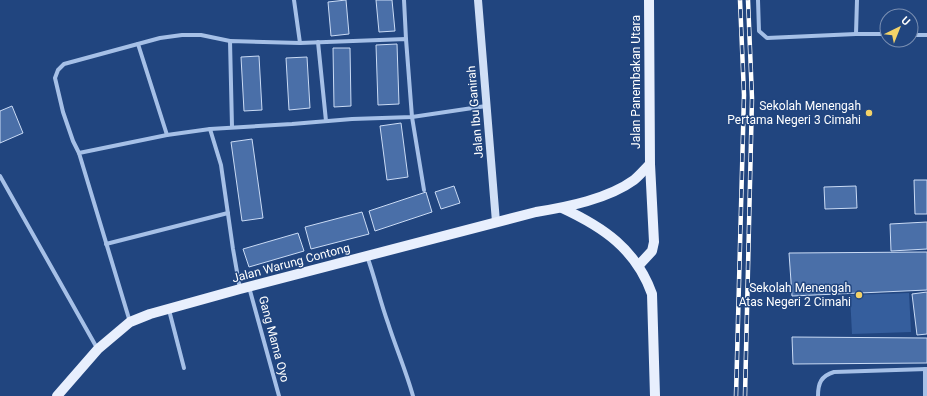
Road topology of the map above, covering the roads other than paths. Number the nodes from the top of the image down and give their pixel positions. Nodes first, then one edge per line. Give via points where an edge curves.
1 (294, 0) edge
2 (404, 0) edge
3 (478, 0) edge
4 (648, 0) edge
5 (758, 0) edge
6 (856, 0) edge
7 (856, 34) junction
8 (879, 34) edge
9 (406, 39) junction
10 (230, 41) junction
11 (318, 42) junction
12 (300, 43) junction
13 (138, 44) junction
14 (486, 106) junction
15 (412, 117) junction
16 (326, 121) junction
17 (232, 127) junction
18 (210, 129) junction
19 (167, 135) junction
20 (79, 153) junction
21 (650, 164) junction
22 (0, 176) edge
23 (424, 190) dead end
24 (562, 208) junction
25 (228, 213) junction
26 (496, 222) junction
27 (106, 244) junction
28 (367, 256) junction
29 (638, 265) junction
30 (245, 288) junction
31 (169, 309) junction
32 (130, 322) junction
33 (98, 349) junction
34 (184, 368) dead end
35 (926, 370) edge
36 (57, 396) edge
37 (279, 396) edge
38 (413, 396) edge
39 (655, 396) edge
40 (818, 396) edge
41 (925, 396) edge

1 - 12 street
2 - 9 street
3 - 14 main road, Jalan Ibu Ganirah
4 - 21 main road, Jalan Panembakan Utara
5 - 7 street via 759,31 767,38
6 - 7 street
7 - 8 street
9 - 11 street
9 - 15 street
10 - 12 street
10 - 13 street via 201,35 160,38
10 - 17 street
11 - 12 street
11 - 16 street
13 - 19 street
13 - 20 street via 64,64 58,70 55,78 73,141
14 - 15 street
14 - 26 main road, Jalan Ibu Ganirah
15 - 16 street
15 - 23 street
16 - 17 street
17 - 18 street
18 - 19 street
18 - 25 street, Gang Mama Oyo via 221,166
19 - 20 street
20 - 27 street
21 - 24 main road, Jalan Warung Contong via 633,180 612,192
21 - 29 main road, Jalan Panembakan Utara via 654,242 652,251
22 - 33 street
24 - 26 main road, Jalan Warung Contong
24 - 29 main road via 603,230
25 - 27 street
25 - 30 street, Gang Mama Oyo
26 - 28 main road, Jalan Warung Contong
27 - 32 street
28 - 30 main road, Jalan Warung Contong
28 - 38 street
29 - 39 main road via 647,279 652,294
30 - 31 main road, Jalan Warung Contong
30 - 37 street, Gang Mama Oyo
31 - 32 main road, Jalan Warung Contong
31 - 34 street
32 - 33 main road, Jalan Warung Contong
33 - 36 main road, Jalan Warung Contong
35 - 40 street via 834,372 822,379 818,386
35 - 41 street

